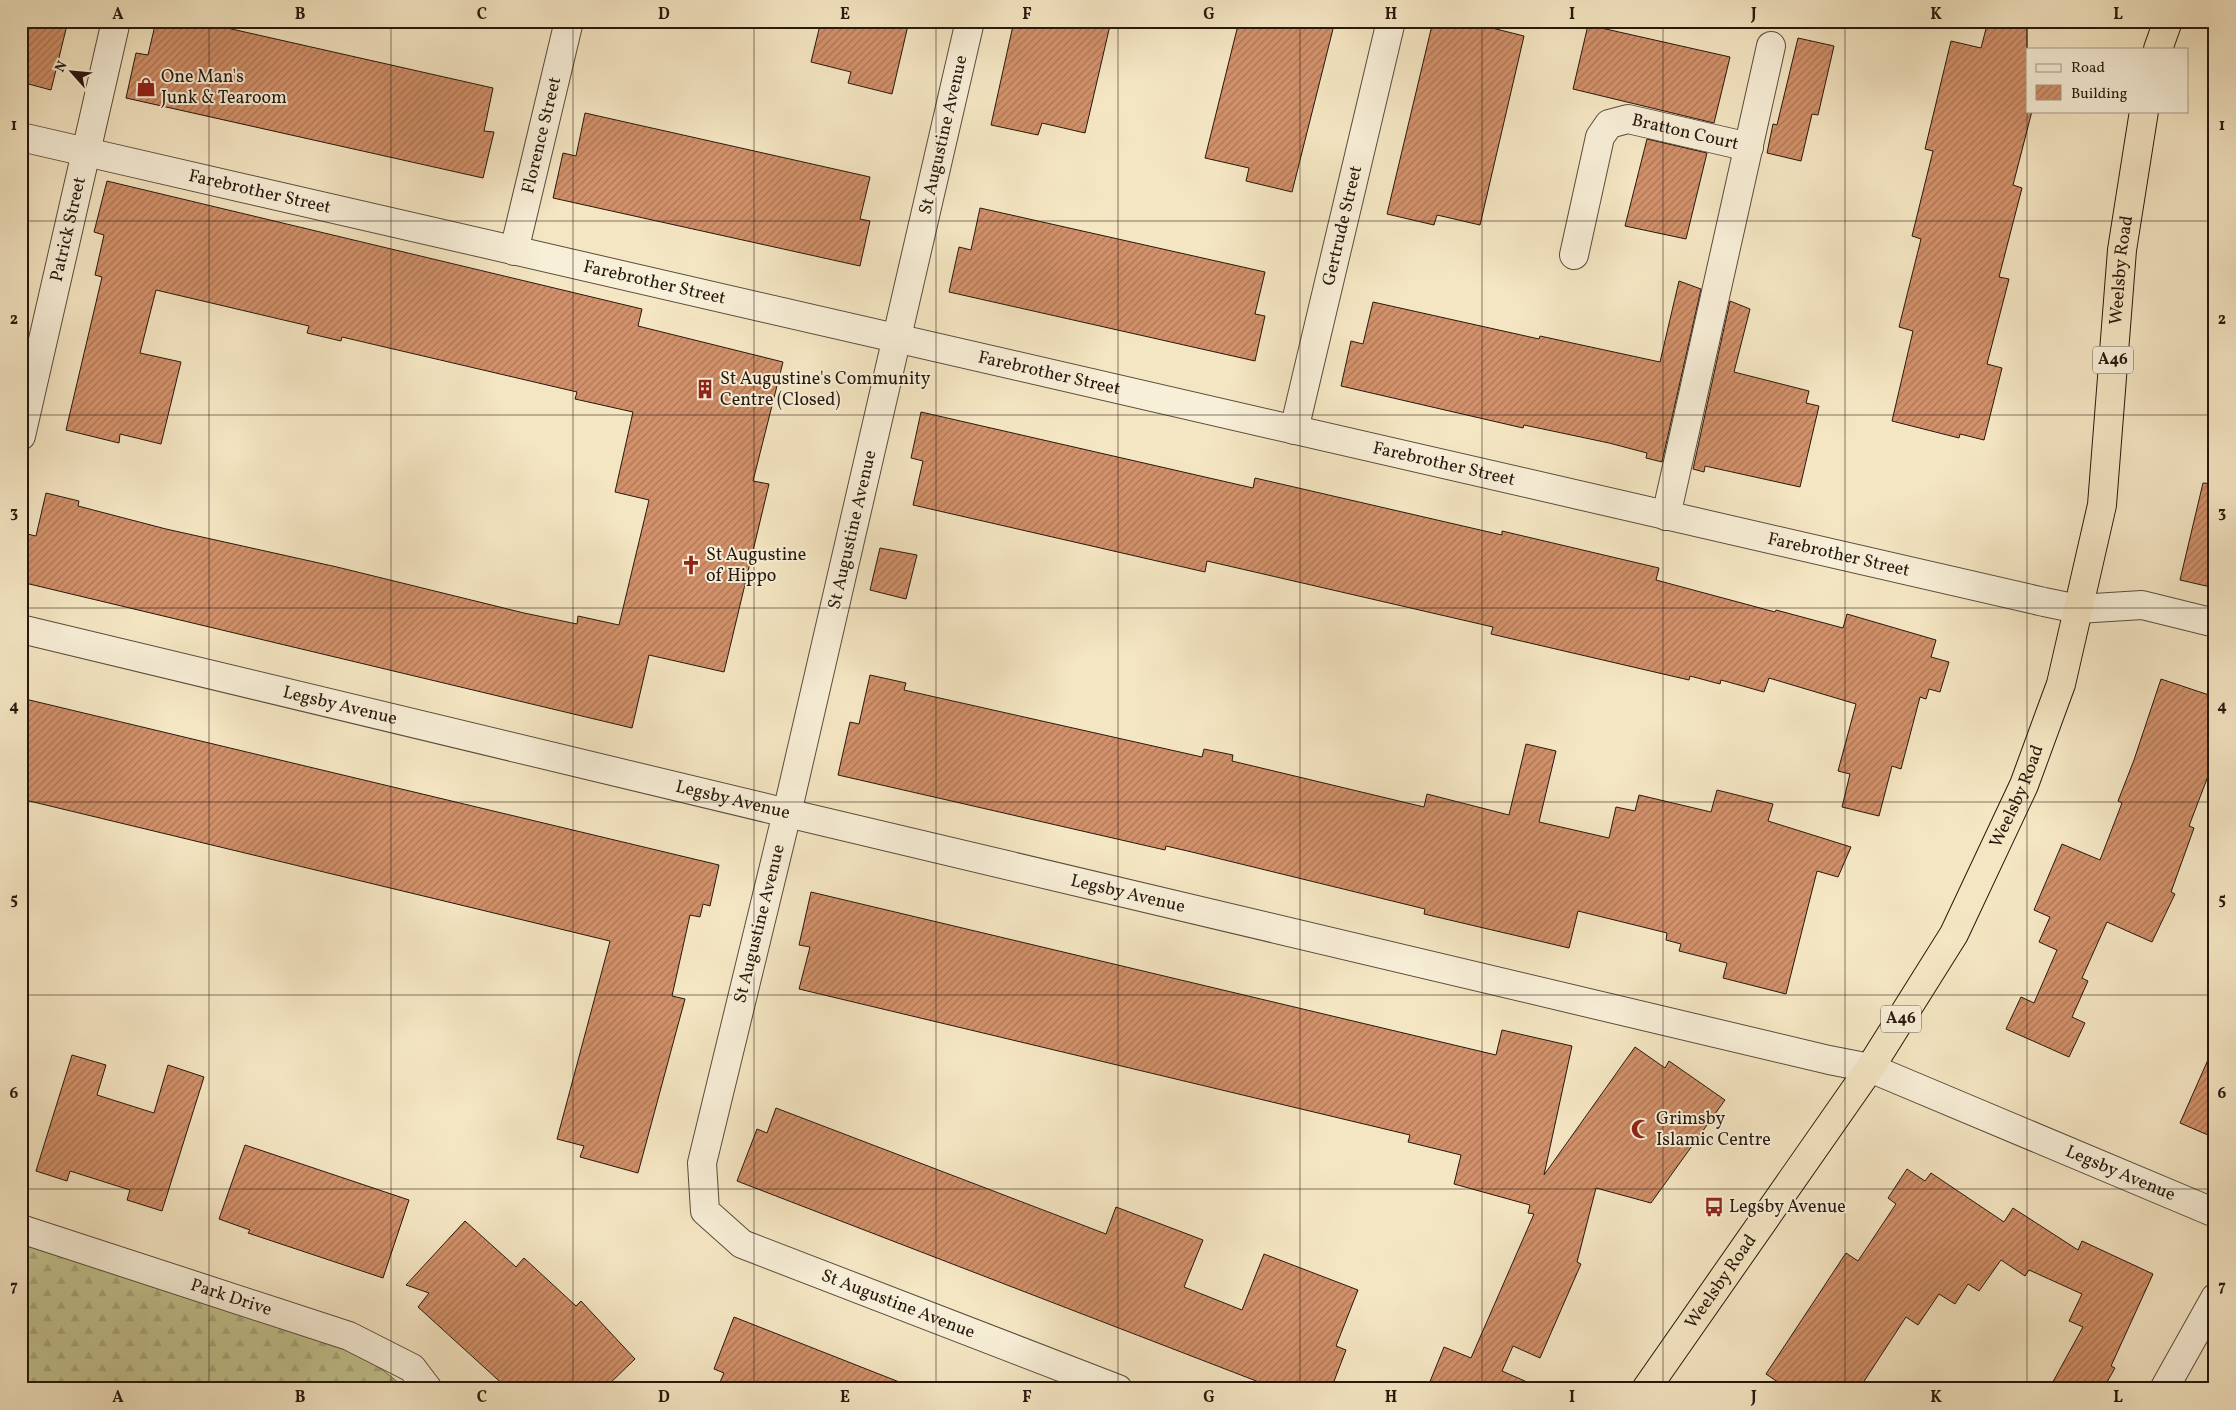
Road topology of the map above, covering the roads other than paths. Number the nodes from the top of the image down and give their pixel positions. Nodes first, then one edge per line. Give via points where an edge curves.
1 (116, 21) edge
2 (569, 21) edge
3 (970, 21) edge
4 (1391, 21) edge
5 (1771, 46) dead end
6 (2144, 112) edge
7 (21, 137) edge
8 (1749, 147) junction
9 (85, 152) junction
10 (514, 251) junction
11 (1574, 255) dead end
12 (896, 338) junction
13 (1294, 430) junction
14 (21, 436) edge
15 (1666, 516) junction
16 (2078, 609) junction
17 (2215, 623) edge
18 (21, 628) edge
19 (787, 813) junction
20 (1870, 1068) junction
21 (2215, 1213) edge
22 (21, 1229) edge
23 (2215, 1298) edge
24 (1102, 1386) edge
25 (428, 1389) edge
26 (1646, 1389) edge
27 (2164, 1389) edge

1 - 9 street, Patrick Street
2 - 10 street, Florence Street
3 - 12 street, St Augustine Avenue
4 - 13 street, Gertrude Street
5 - 8 street
6 - 16 highway, Weelsby Road / A46 via 2122,250 2102,505
7 - 9 street, Farebrother Street
8 - 11 street, Bratton Court via 1628,119 1609,124 1600,137
8 - 15 street
9 - 10 street, Farebrother Street
9 - 14 street, Patrick Street
10 - 12 street, Farebrother Street
12 - 13 street, Farebrother Street
12 - 19 street, St Augustine Avenue
13 - 15 street, Farebrother Street
15 - 16 street, Farebrother Street
16 - 17 street, Farebrother Street via 2142,605
16 - 20 highway, Weelsby Road / A46 via 2061,684 2024,785 1954,934
18 - 19 street, Legsby Avenue
19 - 20 street, Legsby Avenue
19 - 24 street, St Augustine Avenue via 702,1163 706,1211 742,1244
20 - 21 street, Legsby Avenue
20 - 26 highway, Weelsby Road / A46
22 - 25 street, Park Drive via 349,1336 412,1368
23 - 27 street

